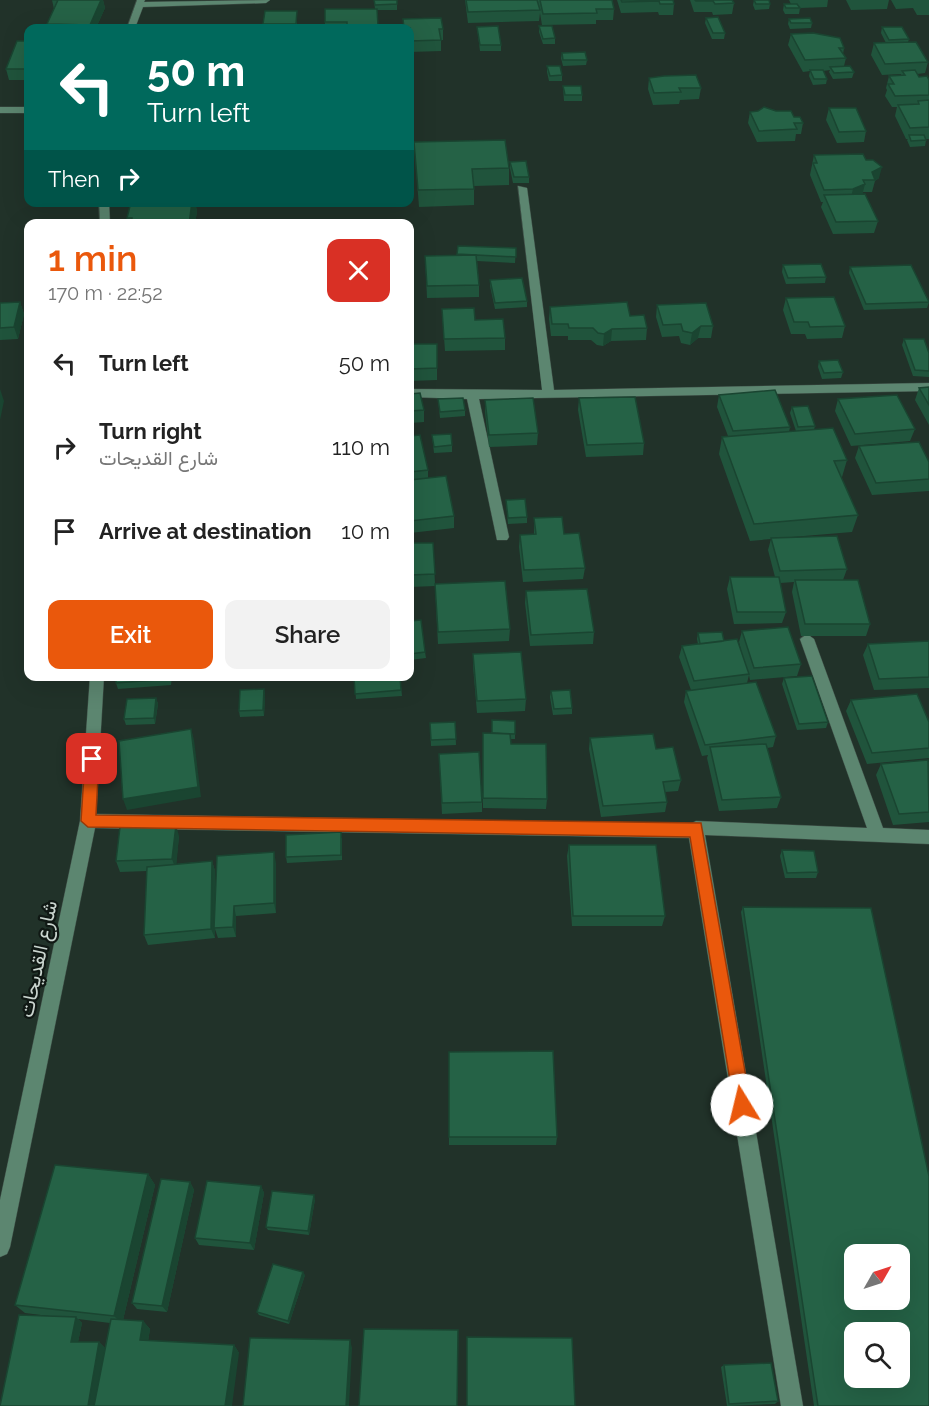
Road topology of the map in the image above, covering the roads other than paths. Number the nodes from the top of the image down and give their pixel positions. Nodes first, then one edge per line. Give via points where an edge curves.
1 (266, 0) edge
2 (141, 2) edge
3 (133, 24) edge
4 (0, 110) edge
5 (24, 110) edge
6 (522, 188) edge
7 (929, 387) edge
8 (414, 393) edge
9 (549, 394) junction
10 (472, 395) junction
11 (502, 537) dead end
12 (807, 639) edge
13 (97, 681) edge
14 (88, 821) junction
15 (696, 828) junction
16 (878, 834) junction
17 (929, 837) edge
18 (0, 1247) edge
19 (792, 1406) edge

1 - 2 street
2 - 3 street
4 - 5 street
6 - 9 street
7 - 9 street
8 - 10 street
9 - 10 street
10 - 11 street
12 - 16 street
13 - 14 street, شارع القديحات
14 - 15 street via 697,831
14 - 18 street, شارع القديحات
15 - 16 street
15 - 19 street
16 - 17 street

